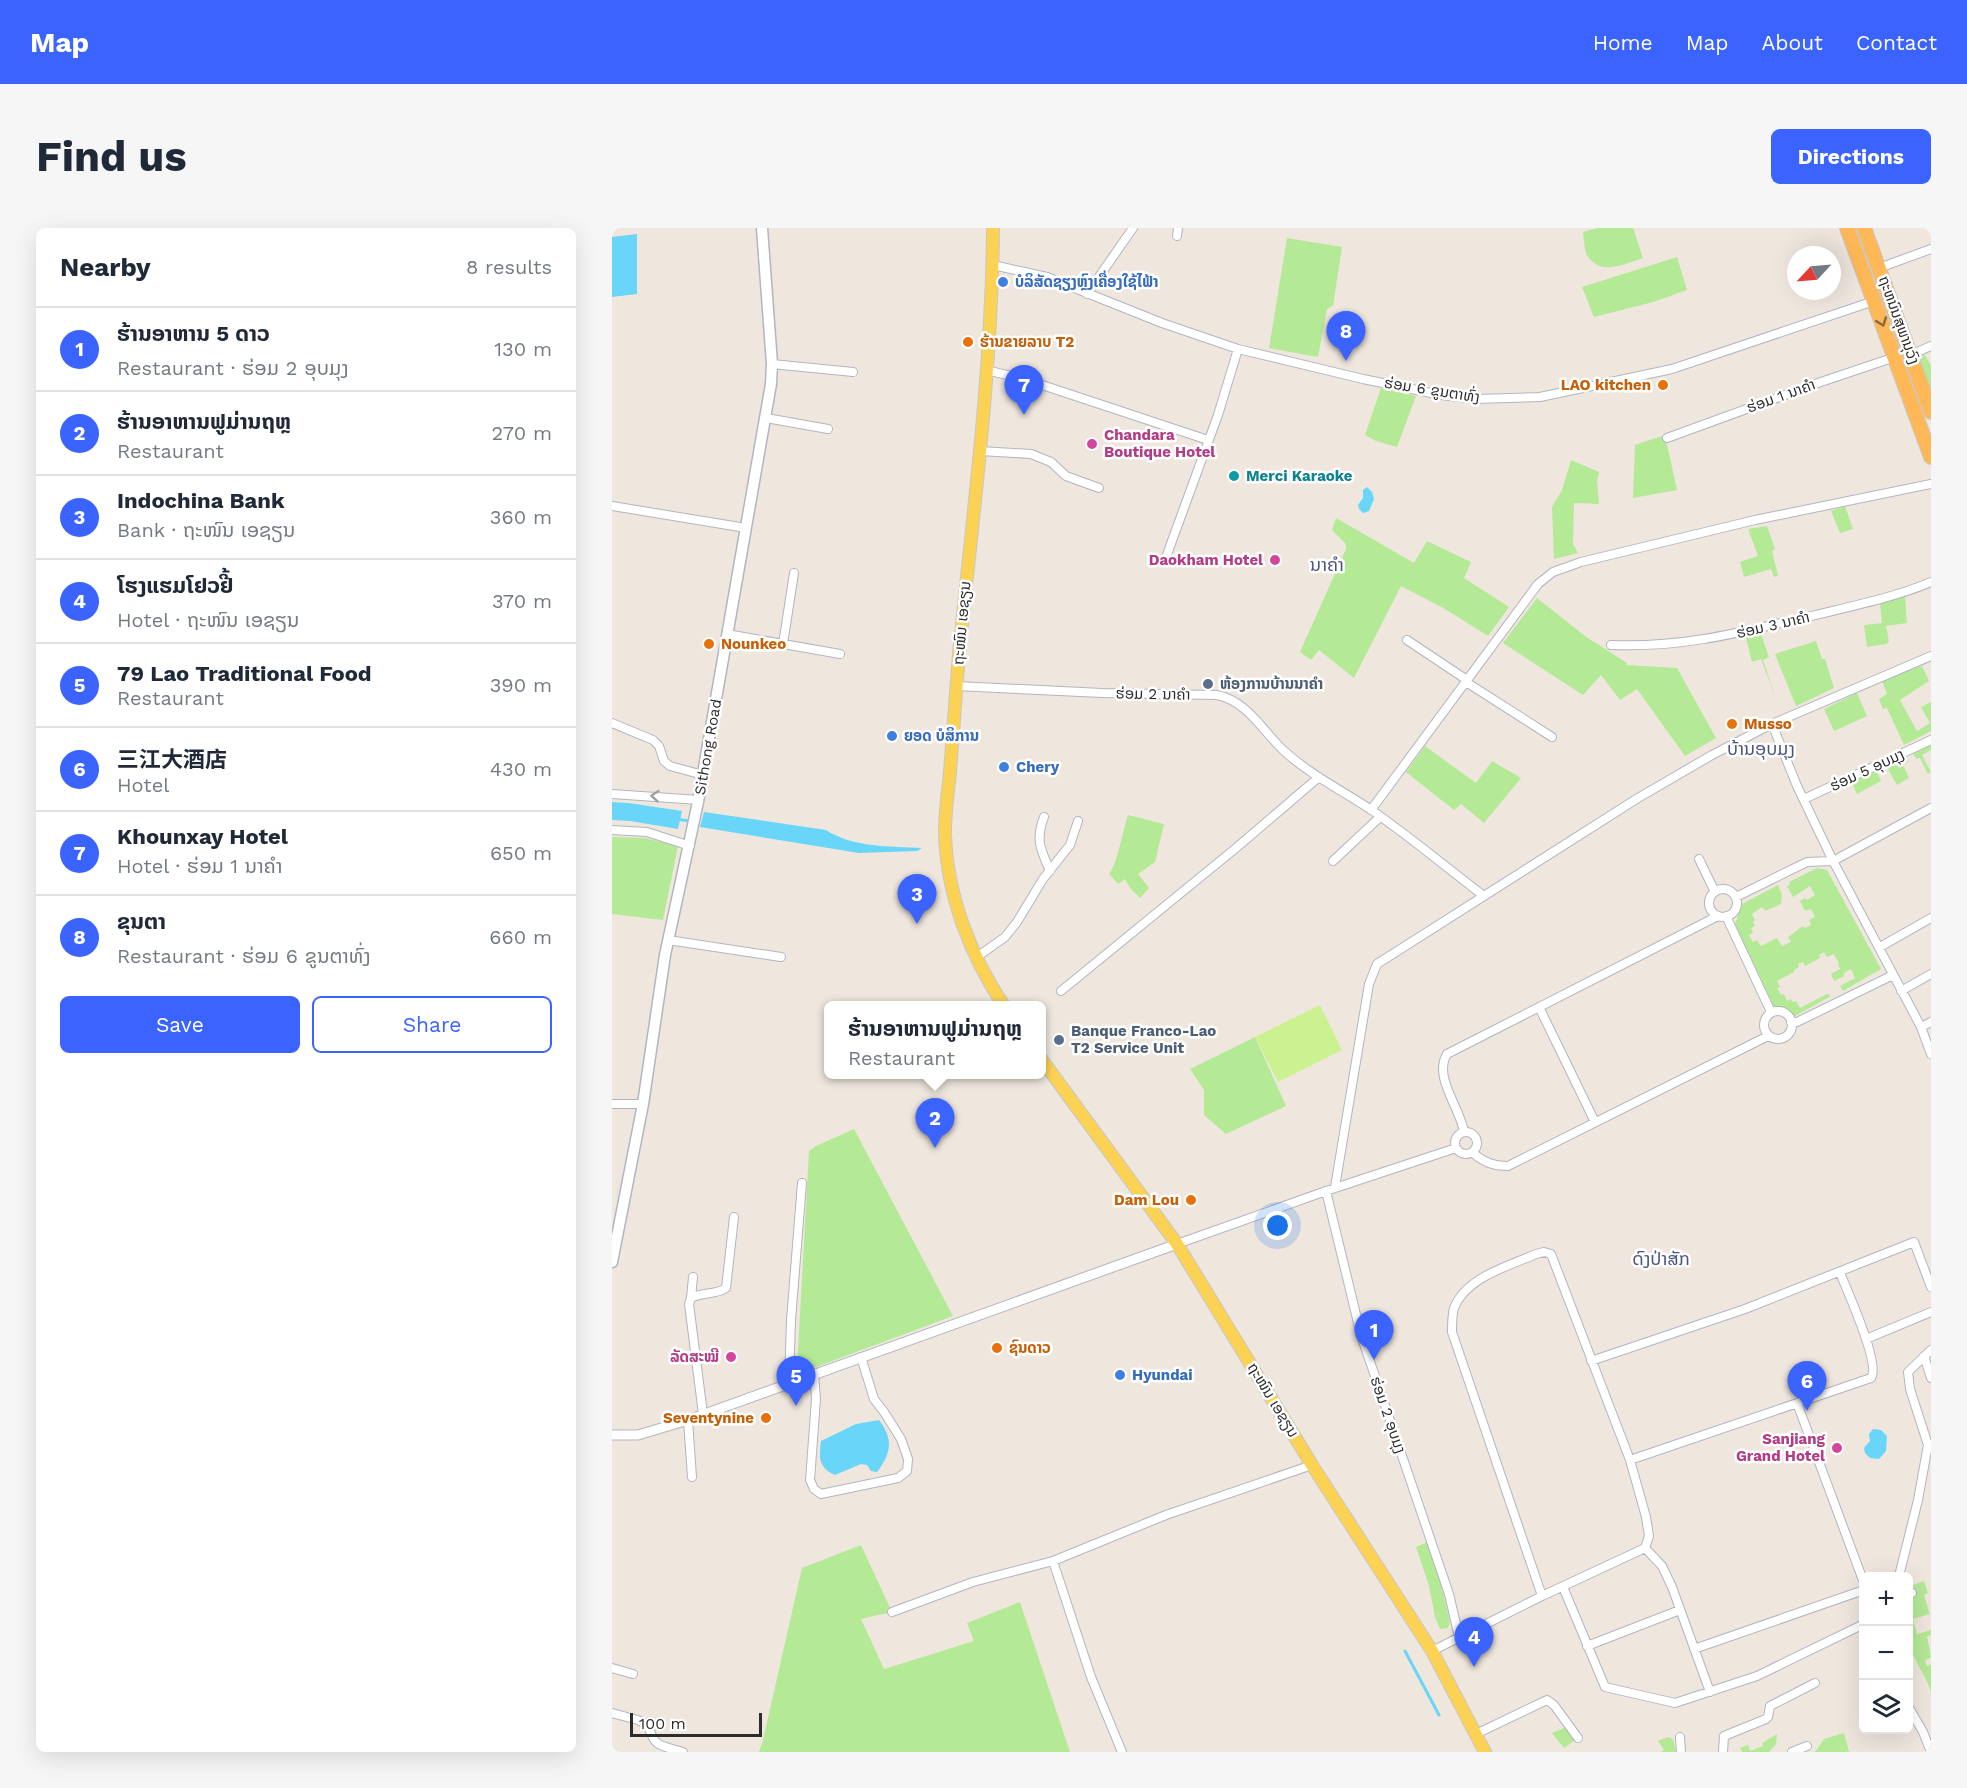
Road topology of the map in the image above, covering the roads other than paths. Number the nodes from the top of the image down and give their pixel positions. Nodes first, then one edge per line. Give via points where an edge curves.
1 (762, 228) edge
2 (993, 228) edge
3 (1133, 228) edge
4 (1847, 228) edge
5 (1864, 228) edge
6 (1931, 249) edge
7 (993, 265) junction
8 (1879, 268) junction
9 (1087, 294) junction
10 (1874, 301) junction
11 (1931, 346) edge
12 (1238, 349) junction
13 (1910, 355) junction
14 (1895, 357) junction
15 (772, 364) junction
16 (986, 370) junction
17 (853, 372) dead end
18 (1931, 412) edge
19 (766, 418) junction
20 (828, 429) dead end
21 (1667, 438) dead end
22 (1208, 441) junction
23 (980, 451) junction
24 (1931, 457) edge
25 (1931, 484) edge
26 (1099, 488) dead end
27 (612, 506) edge
28 (746, 528) junction
29 (1165, 560) dead end
30 (794, 573) dead end
31 (1931, 582) edge
32 (727, 634) junction
33 (1407, 640) dead end
34 (783, 644) junction
35 (1611, 645) dead end
36 (840, 654) dead end
37 (1931, 656) edge
38 (1467, 681) junction
39 (956, 686) junction
40 (612, 723) edge
41 (1772, 724) junction
42 (1552, 737) dead end
43 (1931, 740) edge
44 (703, 775) junction
45 (1319, 777) junction
46 (612, 794) edge
47 (1803, 799) junction
48 (698, 801) junction
49 (1931, 808) edge
50 (1371, 810) junction
51 (1044, 817) dead end
52 (1380, 817) junction
53 (1078, 821) dead end
54 (612, 830) edge
55 (690, 846) junction
56 (1699, 859) dead end
57 (1333, 861) dead end
58 (1833, 861) junction
59 (1050, 871) junction
60 (1715, 892) junction
61 (1484, 896) junction
62 (1736, 897) junction
63 (1722, 916) junction
64 (1931, 918) edge
65 (668, 940) junction
66 (1880, 947) junction
67 (781, 957) dead end
68 (977, 957) junction
69 (1931, 974) edge
70 (1893, 975) junction
71 (1061, 991) dead end
72 (1901, 991) junction
73 (1001, 1001) edge
74 (1539, 1007) junction
75 (1771, 1012) junction
76 (1791, 1022) junction
77 (1931, 1022) edge
78 (1921, 1027) junction
79 (1768, 1036) junction
80 (1931, 1054) edge
81 (1046, 1067) edge
82 (612, 1104) edge
83 (643, 1104) junction
84 (1595, 1122) junction
85 (1464, 1132) junction
86 (1456, 1148) junction
87 (1472, 1152) junction
88 (802, 1184) dead end
89 (1335, 1187) junction
90 (1326, 1191) junction
91 (734, 1217) dead end
92 (1177, 1244) junction
93 (612, 1262) edge
94 (1840, 1273) junction
95 (693, 1277) dead end
96 (1931, 1287) edge
97 (691, 1298) junction
98 (1931, 1312) edge
99 (1866, 1339) junction
100 (1931, 1350) edge
101 (1924, 1356) junction
102 (861, 1357) junction
103 (1591, 1361) junction
104 (814, 1374) junction
105 (1931, 1378) edge
106 (789, 1383) junction
107 (1797, 1403) junction
108 (703, 1414) junction
109 (688, 1420) junction
110 (612, 1435) edge
111 (1630, 1461) junction
112 (1312, 1466) junction
113 (692, 1477) dead end
114 (1645, 1548) junction
115 (1053, 1562) junction
116 (1859, 1572) edge
117 (1900, 1572) edge
118 (1563, 1587) junction
119 (1859, 1591) edge
120 (1542, 1596) junction
121 (1680, 1611) junction
122 (892, 1612) dead end
123 (1859, 1626) edge
124 (1459, 1637) junction
125 (1587, 1646) junction
126 (1694, 1649) junction
127 (1432, 1651) junction
128 (612, 1668) edge
129 (633, 1674) dead end
130 (1815, 1683) dead end
131 (1710, 1692) junction
132 (612, 1713) edge
133 (1913, 1715) edge
134 (1476, 1734) junction
135 (1680, 1737) dead end
136 (1578, 1738) dead end
137 (1807, 1746) dead end
138 (683, 1752) edge
139 (1122, 1752) edge
140 (1485, 1752) edge
141 (1680, 1752) edge
142 (1723, 1752) edge
143 (1792, 1752) edge
144 (1931, 1752) edge

1 - 15 main road, Sithong Road
2 - 7 main road, ຖະໜົນ ເອຊຽນ
3 - 9 street
4 - 10 highway, ຖະຫນົນສຸພານຸວົງ
5 - 8 highway, ຖະຫນົນສຸພານຸວົງ
6 - 8 street
7 - 9 street, ຮ່ອມ 6 ຂູນຕາທົ່ງ via 1047,277
7 - 16 main road, ຖະໜົນ ເອຊຽນ
8 - 13 highway, ຖະຫນົນສຸພານຸວົງ
9 - 12 street, ຮ່ອມ 6 ຂູນຕາທົ່ງ
10 - 12 street, ຮ່ອມ 6 ຂູນຕາທົ່ງ via 1672,369 1540,397 1476,399 1441,395
10 -> 14 highway, ຖະຫນົນສຸພານຸວົງ
11 - 13 street
12 - 22 street
13 - 18 highway, ຖະຫນົນສຸພານຸວົງ
14 - 21 street, ຮ່ອມ 1 ນາຄຳ
14 - 24 highway, ຖະຫນົນສຸພານຸວົງ
15 - 17 street
15 - 19 main road, Sithong Road
16 - 22 street via 1024,379
16 - 23 main road, ຖະໜົນ ເອຊຽນ
19 - 20 street
19 - 28 main road, Sithong Road
22 - 29 street
23 - 26 street via 1031,454 1052,462 1066,476
23 - 39 main road, ຖະໜົນ ເອຊຽນ
25 - 38 street via 1755,520 1560,569 1538,584
27 - 28 street
28 - 32 main road, Sithong Road
30 - 34 street
31 - 35 street, ຮ່ອມ 3 ນາຄຳ via 1885,598 1710,640
32 - 34 street
32 - 44 main road, Sithong Road
33 - 38 street
34 - 36 street
37 - 41 street
38 - 42 street
38 - 50 street
39 - 45 street, ຮ່ອມ 2 ນາຄຳ via 1226,696 1241,706 1283,750
39 - 68 main road, ຖະໜົນ ເອຊຽນ via 945,831 954,896
40 - 44 street via 653,740 670,766
41 - 47 street
41 - 61 street via 1671,778
43 - 47 street, ຮ່ອມ 5 ອຸບມຸງ
44 - 48 main road, Sithong Road
45 - 50 street, ຮ່ອມ 2 ນາຄຳ
45 - 71 street
48 -> 46 street
47 - 58 street
48 - 55 main road, Sithong Road
49 - 58 street
50 - 52 street, ຮ່ອມ 2 ນາຄຳ
51 - 59 street via 1039,839
52 - 57 street
52 - 61 street, ຮ່ອມ 2 ນາຄຳ
53 - 59 street via 1070,845
54 - 55 street via 647,832
55 - 65 main road, Sithong Road
56 - 60 street
58 - 62 street via 1807,862
58 - 66 street
59 - 68 street via 1011,930
60 - 62 street via 1725,889
60 - 63 street via 1710,906 1714,914
61 - 89 street via 1377,964 1369,984
62 - 63 street via 1735,910
63 - 74 street
63 - 75 street
64 - 66 street
65 - 67 street
65 - 83 main road, Sithong Road
66 - 70 street
68 - 73 main road, ຖະໜົນ ເອຊຽນ
69 - 72 street
70 - 72 street
70 - 76 street
72 - 78 street
74 - 84 street
74 - 85 street via 1447,1054 1443,1078
75 - 76 street via 1785,1013
75 - 79 street via 1763,1023
76 - 79 street via 1786,1037 1777,1040
77 - 78 street
78 - 80 street
79 - 84 street
81 - 92 main road, ຖະໜົນ ເອຊຽນ
82 - 83 street
83 - 93 main road, Sithong Road
84 - 87 street via 1508,1166 1485,1162
85 - 86 street via 1456,1138
85 - 87 street via 1476,1139
86 - 87 street via 1462,1153
86 - 89 street
88 - 106 street
89 - 90 street
90 - 92 street
90 - 124 street, ຮ່ອມ 2 ອຸບມຸງ via 1361,1335 1449,1594
91 - 97 street via 726,1288
92 - 102 street
92 - 112 main road, ຖະໜົນ ເອຊຽນ
94 - 96 street via 1914,1242
94 - 99 street
94 - 103 street
95 - 97 street
97 - 108 street
98 - 99 street
99 - 107 street via 1875,1371 1871,1378
100 - 101 street
101 - 105 street
101 - 117 street via 1908,1372 1928,1448
102 - 104 street
102 - 104 street via 874,1399 901,1439 908,1459 907,1472 898,1478 821,1494 813,1489 810,1480
103 - 111 street
103 - 120 street via 1551,1254 1536,1254 1486,1276 1465,1291 1455,1307 1454,1343
104 - 106 street
106 - 108 street
107 - 111 street
107 - 116 street
108 - 109 street
109 - 110 street via 638,1434
109 - 113 street
111 - 114 street via 1646,1516 1649,1536
112 - 115 street via 1166,1515
112 - 127 main road, ຖະໜົນ ເອຊຽນ
114 - 118 street
114 - 121 street via 1662,1566
115 - 122 street via 974,1582
115 - 139 street
118 - 120 street
118 - 125 street
119 - 126 street
120 - 124 street
121 - 125 street
121 - 126 street
123 - 131 street via 1757,1676
124 - 127 street
125 - 131 street via 1607,1689 1675,1703
126 - 131 street
127 - 134 main road, ຖະໜົນ ເອຊຽນ
128 - 129 street
130 - 142 street via 1770,1706 1766,1719 1724,1736
132 - 138 street via 648,1725 657,1744
133 - 144 street
134 - 136 street via 1547,1700
134 - 140 main road, ຖະໜົນ ເອຊຽນ
135 - 141 street
137 - 143 street

